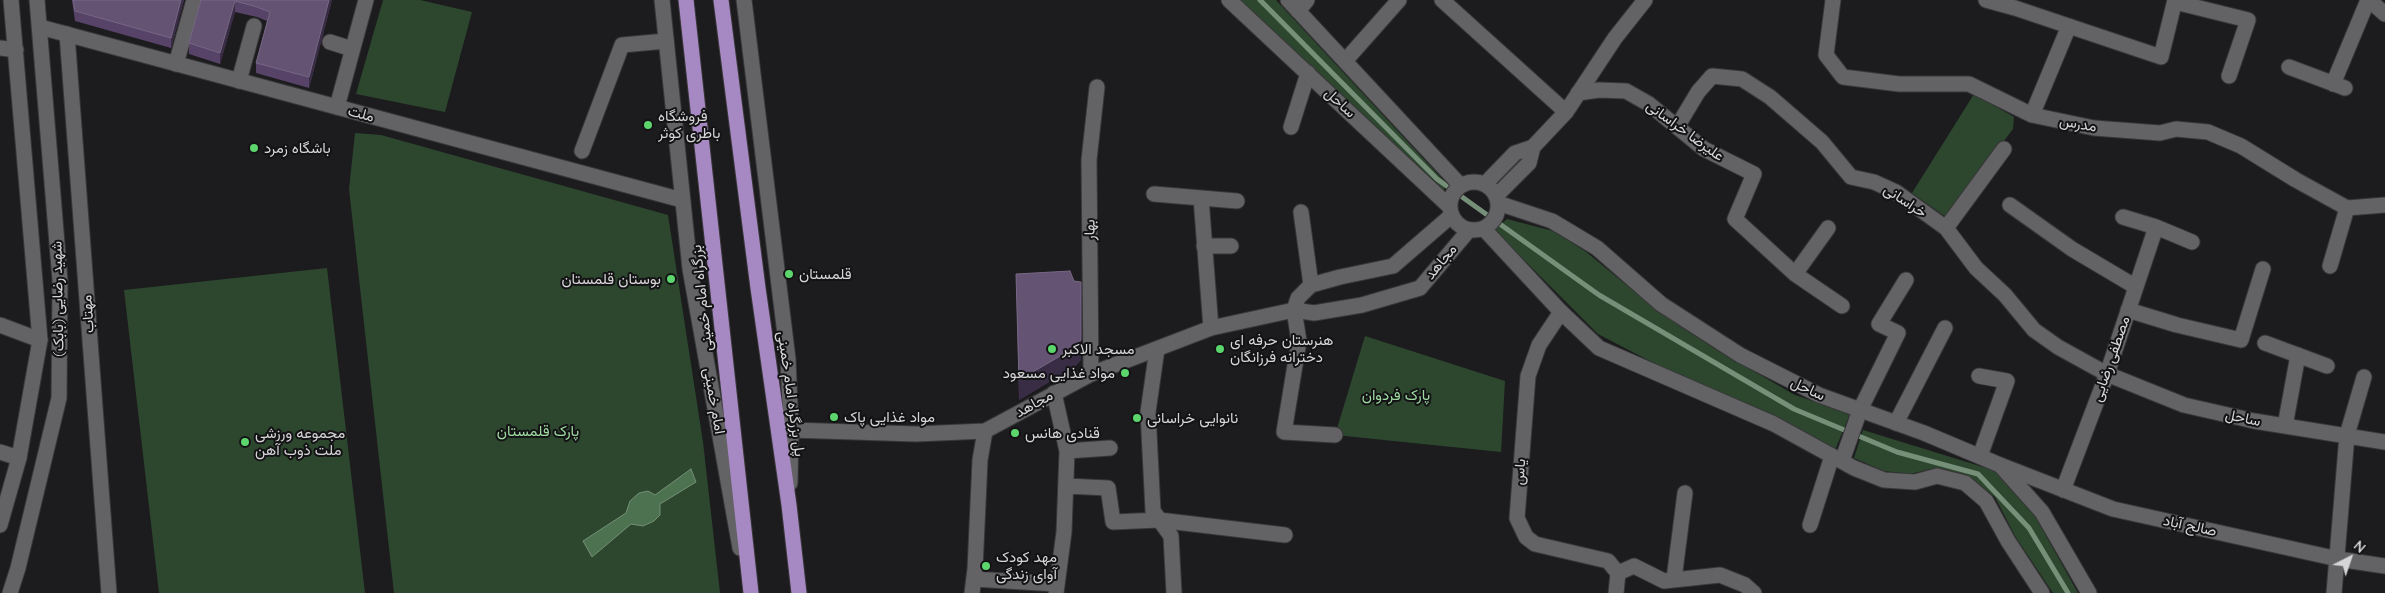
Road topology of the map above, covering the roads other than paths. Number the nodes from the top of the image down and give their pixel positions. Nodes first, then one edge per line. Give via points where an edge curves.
1 (12, 0) edge
2 (37, 0) edge
3 (194, 0) edge
4 (366, 0) edge
5 (662, 0) edge
6 (686, 0) edge
7 (721, 0) edge
8 (744, 0) edge
9 (1229, 0) edge
10 (1398, 0) edge
11 (1442, 0) edge
12 (1644, 0) edge
13 (1834, 0) edge
14 (1986, 0) edge
15 (2368, 0) edge
16 (2175, 1) edge
17 (1298, 4) edge
18 (2385, 14) edge
19 (254, 26) dead end
20 (2069, 26) junction
21 (40, 27) junction
22 (67, 34) junction
23 (666, 41) junction
24 (330, 42) dead end
25 (0, 48) edge
26 (352, 49) junction
27 (16, 50) junction
28 (1345, 61) junction
29 (176, 64) junction
30 (2290, 67) dead end
31 (1308, 73) junction
32 (2229, 76) dead end
33 (239, 81) junction
34 (1097, 86) dead end
35 (1578, 94) junction
36 (337, 107) junction
37 (1566, 112) junction
38 (2032, 115) junction
39 (1291, 127) dead end
40 (1677, 127) junction
41 (1533, 148) junction
42 (2004, 149) dead end
43 (582, 150) dead end
44 (1484, 184) junction
45 (1461, 186) junction
46 (1154, 194) dead end
47 (1201, 198) junction
48 (682, 200) junction
49 (1497, 200) junction
50 (1237, 201) dead end
51 (2010, 205) dead end
52 (2385, 206) edge
53 (2347, 208) junction
54 (1451, 211) junction
55 (1301, 212) dead end
56 (2123, 217) dead end
57 (2156, 226) junction
58 (1828, 228) dead end
59 (1946, 228) junction
60 (1476, 229) junction
61 (2192, 242) dead end
62 (1204, 246) junction
63 (1231, 246) dead end
64 (2330, 266) dead end
65 (2263, 269) dead end
66 (1795, 274) junction
67 (1906, 280) dead end
68 (1311, 285) junction
69 (2136, 287) junction
70 (1842, 306) dead end
71 (1294, 310) junction
72 (2128, 310) junction
73 (1562, 312) junction
74 (0, 325) edge
75 (1211, 328) junction
76 (1945, 328) dead end
77 (40, 340) junction
78 (2265, 343) dead end
79 (1157, 349) junction
80 (2298, 355) junction
81 (2327, 366) dead end
82 (1091, 374) junction
83 (2107, 374) junction
84 (1979, 376) dead end
85 (2364, 377) dead end
86 (1054, 393) junction
87 (1860, 410) junction
88 (1896, 423) junction
89 (2285, 426) junction
90 (791, 430) junction
91 (985, 431) junction
92 (1335, 435) dead end
93 (2347, 435) junction
94 (2385, 441) edge
95 (1110, 448) dead end
96 (1067, 451) junction
97 (0, 452) edge
98 (1980, 456) junction
99 (19, 458) junction
100 (1837, 458) junction
101 (2000, 464) junction
102 (1066, 486) junction
103 (2063, 490) junction
104 (1685, 493) dead end
105 (789, 505) junction
106 (1160, 520) junction
107 (1, 521) edge
108 (29, 524) junction
109 (1810, 525) dead end
110 (1285, 535) dead end
111 (2338, 558) junction
112 (2385, 566) edge
113 (1618, 573) junction
114 (1674, 580) junction
115 (973, 586) edge
116 (1056, 589) edge
117 (10, 593) edge
118 (109, 593) edge
119 (749, 593) edge
120 (798, 593) edge
121 (1174, 593) edge
122 (1616, 593) edge
123 (1754, 593) edge
124 (2042, 593) edge
125 (2089, 593) edge
126 (2334, 593) edge

1 - 27 street, شهید رضایی (بابک)
2 - 21 street, شهید رضایی (بابک)
3 - 29 street
4 - 26 street
5 - 23 street, امام خمینی
6 - 119 highway, بزرگراه امام خمینی
7 - 105 highway, پل بزرگراه امام خمینی
8 - 90 street via 788,359
9 - 31 street, ساحل
10 - 28 street
11 - 37 street
12 - 35 street
13 - 38 street, مدرس via 1826,55 1842,77 1899,84 1969,84
14 - 20 street
15 - 18 street
15 - 30 street via 2339,86
16 - 20 street via 2161,57
16 - 32 street via 2248,20
17 - 28 street, ساحل
19 - 33 street
20 - 38 street
21 - 22 street, ملت
21 - 108 street, شهید رضایی (بابک) via 60,280 59,398
22 - 29 street, ملت
22 - 118 street, مهتاب
23 - 43 street via 622,45
23 - 48 street, امام خمینی
24 - 26 street
25 - 27 street
26 - 36 street
27 - 77 street, شهید رضایی (بابک)
28 - 45 street, ساحل
29 - 33 street, ملت
31 - 39 street
31 - 54 street, ساحل
33 - 36 street, ملت
34 - 82 street, بهار via 1089,160
35 - 37 street
35 - 40 street, علیرضا خراسانی via 1598,90 1626,91 1649,104
36 - 48 street, ملت
37 - 41 street
38 - 53 street, مدرس via 2094,128 2160,133 2176,129 2208,132 2241,146
40 - 59 street, خراسانی via 1712,76 1742,79 1770,97 1822,142 1851,176 1896,192
40 - 66 street, علیرضا خراسانی via 1704,149 1754,174 1735,219
41 - 44 street via 1515,153
41 - 49 street via 1529,163
42 - 59 street
44 - 45 street via 1476,182
44 - 49 street, ساحل
45 - 54 street via 1454,191
46 - 47 street
47 - 50 street
47 - 62 street
48 - 119 street, امام خمینی via 690,269
49 - 60 street via 1495,218
49 - 87 street, ساحل via 1552,221 1597,248 1661,304 1740,355 1819,395
51 - 69 street via 2072,249
52 - 53 street
53 - 64 street
54 - 60 street, ساحل via 1455,222
54 - 68 street, مجاهد via 1393,266
55 - 68 street
56 - 57 street
57 - 61 street
57 - 69 street, مصطفی رضایی
58 - 66 street
59 - 83 street, خراسانی via 1976,268 2034,330
60 - 71 street, مجاهد via 1420,288 1314,313
60 - 73 street, ساحل
62 - 63 street
62 - 75 street
65 - 72 street via 2241,340
66 - 70 street, علیرضا خراسانی
67 - 87 street via 1879,324 1898,333
68 - 71 street via 1298,298
69 - 72 street, مصطفی رضایی
71 - 75 street, مجاهد
71 - 92 street via 1299,341 1284,432
72 - 83 street, مصطفی رضایی
73 - 100 street, ساحل via 1599,348 1774,424
73 - 113 street, یاس via 1539,345 1528,376 1517,518 1526,537 1535,544 1608,561
74 - 77 street
75 - 79 street, مجاهد
76 - 88 street
77 - 99 street, شهید رضایی (بابک)
78 - 80 street
79 - 82 street, مجاهد
79 - 106 street via 1148,412 1153,511
80 - 81 street
80 - 89 street
82 - 86 street, مجاهد
83 - 89 street, ساحل via 2184,405
83 - 103 street, مصطفی رضایی
84 - 98 street via 2007,382
85 - 93 street
86 - 91 street, مجاهد
86 - 96 street
87 - 88 street, ساحل
87 - 100 street
88 - 98 street, ساحل
89 - 93 street, ساحل
90 - 91 street, مجاهد via 916,434
90 - 105 street
91 - 115 street via 980,460
93 - 94 street, ساحل
93 - 111 street
95 - 96 street
96 - 102 street
97 - 99 street
98 - 101 street, ساحل
99 - 107 street, شهید رضایی (بابک)
100 - 109 street
100 - 124 street, ساحل via 1884,480 1915,482 1937,476 1965,483 1986,501
101 - 103 street, صالح آباد
101 - 125 street, ساحل via 2042,512
102 - 106 street via 1108,488 1113,522
102 - 116 street
103 - 111 street, صالح آباد via 2113,509
104 - 114 street
105 - 120 highway
106 - 110 street
106 - 121 street via 1171,536
107 - 108 street
108 - 117 street, شهید رضایی (بابک)
111 - 112 street, صالح آباد
111 - 126 street
113 - 114 street via 1634,566 1664,581
113 - 122 street
114 - 123 street via 1720,576 1745,585
115 - 116 street

